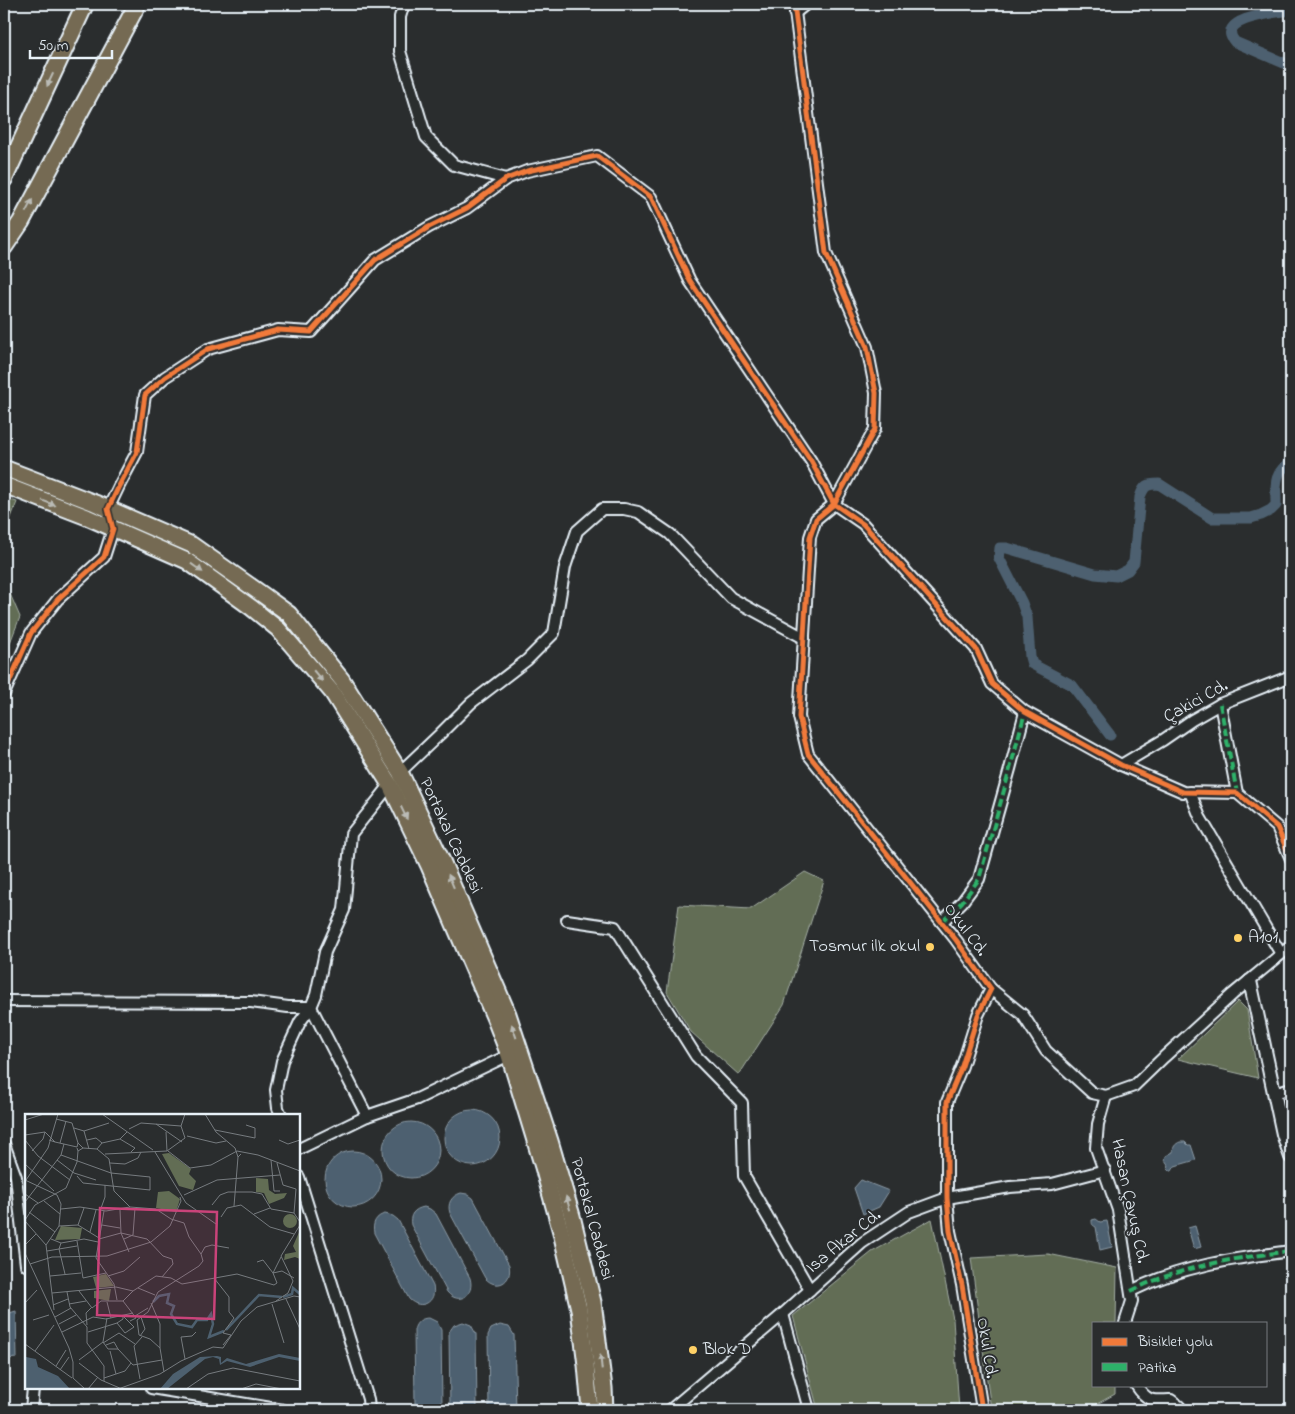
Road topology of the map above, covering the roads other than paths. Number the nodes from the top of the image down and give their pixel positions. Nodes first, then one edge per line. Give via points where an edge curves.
1 (85, 4) edge
2 (404, 4) edge
3 (806, 4) edge
4 (136, 8) dead end
5 (794, 8) edge
6 (4, 179) edge
7 (506, 179) junction
8 (4, 247) edge
9 (4, 468) edge
10 (4, 485) edge
11 (834, 504) junction
12 (108, 509) junction
13 (113, 529) junction
14 (804, 638) junction
15 (1291, 676) edge
16 (4, 694) edge
17 (1220, 704) junction
18 (1025, 712) junction
19 (1121, 765) junction
20 (400, 772) junction
21 (390, 784) junction
22 (1190, 792) junction
23 (1237, 793) junction
24 (1291, 859) edge
25 (567, 920) dead end
26 (942, 922) junction
27 (1291, 946) edge
28 (1281, 954) junction
29 (1250, 981) junction
30 (991, 989) junction
31 (4, 1001) edge
32 (310, 1008) junction
33 (515, 1053) junction
34 (1291, 1088) edge
35 (1274, 1093) junction
36 (1106, 1096) junction
37 (281, 1114) edge
38 (366, 1116) junction
39 (4, 1144) edge
40 (300, 1149) edge
41 (1291, 1157) edge
42 (1105, 1170) junction
43 (21, 1177) edge
44 (300, 1180) edge
45 (947, 1198) junction
46 (25, 1247) edge
47 (1291, 1251) edge
48 (810, 1290) junction
49 (1131, 1290) junction
50 (783, 1314) junction
51 (1125, 1322) edge
52 (1137, 1386) edge
53 (34, 1389) edge
54 (165, 1389) edge
55 (206, 1392) edge
56 (31, 1410) edge
57 (283, 1410) edge
58 (369, 1410) edge
59 (590, 1410) edge
60 (604, 1410) edge
61 (670, 1410) edge
62 (809, 1410) edge
63 (982, 1410) edge
64 (1182, 1410) edge

1 -> 6 highway
2 - 7 street via 400,17 400,51 426,137 454,165
3 - 5 street
8 -> 4 highway via 21,222
5 - 11 street, Okul Cd. via 826,253 867,347 876,393 876,430
7 - 11 street via 527,171 597,156 651,198 690,281 811,461
7 - 12 street via 467,208 375,260 310,332 278,330 208,350 145,394 138,452
9 - 12 main road, Portakal Caddesi
10 -> 13 main road, Portakal Caddesi
11 - 14 street, Okul Cd. via 816,519 810,537
11 - 18 street via 863,524 976,649 992,684
12 - 13 street
12 - 20 main road, Portakal Caddesi via 192,545 289,614 342,680
13 - 16 street via 104,558 58,599 31,633
13 -> 21 main road, Portakal Caddesi via 187,561 278,629 332,692
14 - 20 street via 731,598 670,534 638,512 602,509 577,531 565,568 554,633 528,660 471,703
14 - 26 street, Okul Cd. via 799,717 808,754
15 - 17 street, Çakici Cd.
17 - 19 street, Çakici Cd.
17 - 23 street
18 - 19 street
18 - 26 street via 979,879
19 - 22 street via 1183,792
20 - 21 street
33 -> 20 main road, Portakal Caddesi via 508,1014
21 - 32 street via 351,834 344,910 325,952
21 -> 33 main road, Portakal Caddesi via 495,1019
22 - 23 street
22 - 28 street via 1200,816
23 - 24 street via 1276,827
25 - 48 street via 615,928 696,1056 742,1103 744,1176
26 - 30 street, Okul Cd.
27 - 28 street
28 - 29 street
29 - 35 street
29 - 36 street via 1134,1086
30 - 36 street via 1023,1015 1046,1051 1092,1093
30 - 45 street, Okul Cd. via 946,1102
31 - 32 street via 250,1002
32 - 37 street via 282,1061 276,1090
32 - 38 street
33 - 38 street via 417,1099
33 - 59 main road, Portakal Caddesi via 579,1309
60 -> 33 main road, Portakal Caddesi via 593,1302 570,1207 550,1141
34 - 35 street
35 - 41 street
36 - 42 street, Hasan Çavuş Cd. via 1098,1124 1096,1148
38 - 40 street
39 - 43 street
42 - 45 street, Isa Akar Cd. via 1052,1184 1010,1187
42 - 49 street, Hasan Çavuş Cd. via 1118,1210
43 - 46 street
44 - 58 street
45 - 48 street, Isa Akar Cd. via 909,1212 862,1243
45 - 63 street, Okul Cd.
47 - 49 street via 1206,1264 1174,1272
48 - 50 street, Isa Akar Cd.
49 - 51 street, Hasan Çavuş Cd. via 1132,1301
50 - 61 street, Isa Akar Cd.
50 - 62 street
52 - 64 street via 1152,1401 1172,1400
53 - 56 street
54 - 55 street
55 - 57 street

